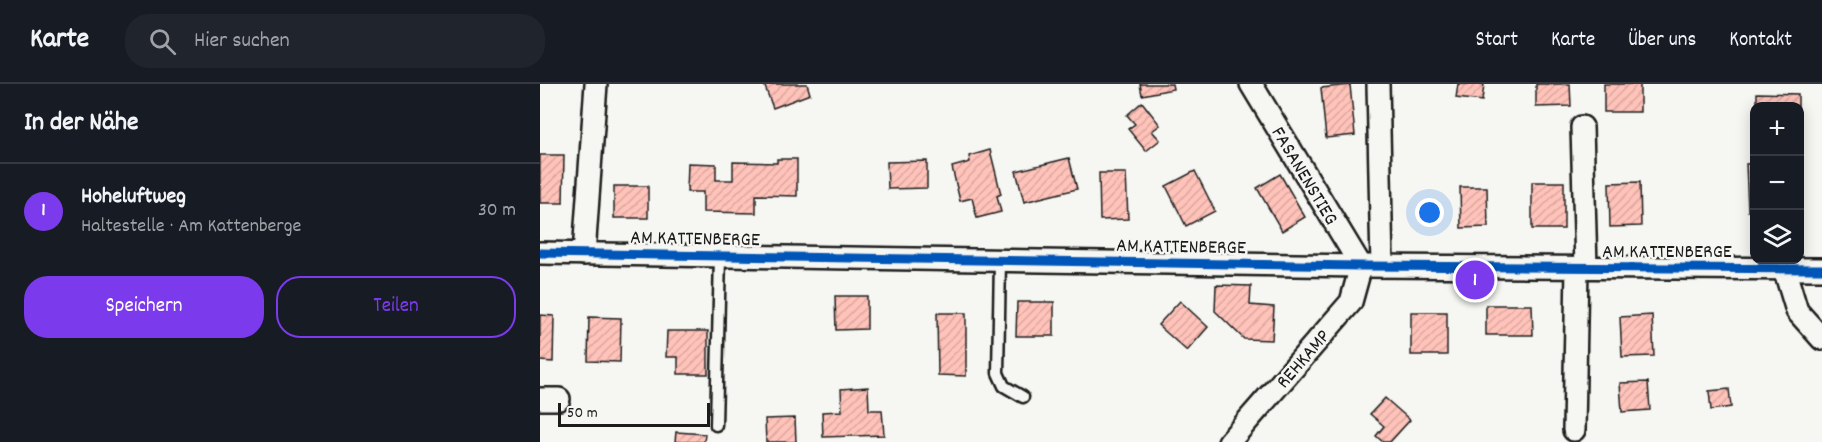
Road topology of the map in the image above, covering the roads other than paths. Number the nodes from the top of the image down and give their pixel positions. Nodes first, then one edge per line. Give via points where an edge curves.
1 (596, 84) edge
2 (1251, 84) edge
3 (1378, 84) edge
4 (1582, 127) dead end
5 (540, 253) edge
6 (584, 254) junction
7 (720, 256) junction
8 (1000, 260) junction
9 (1372, 266) junction
10 (1581, 267) junction
11 (1784, 268) junction
12 (1822, 268) edge
13 (1822, 339) edge
14 (1023, 397) dead end
15 (716, 425) dead end
16 (1574, 430) dead end
17 (1229, 442) edge

1 - 6 street
2 - 9 street, FASANENSTIEG
3 - 9 street, REHKAMP
4 - 10 street, AM KATTENBERGE
5 - 6 street, AM KATTENBERGE
6 - 7 street, AM KATTENBERGE
7 - 8 street, AM KATTENBERGE
7 - 15 lane
8 - 9 street, AM KATTENBERGE
8 - 14 lane via 998,373 1004,386
9 - 10 street, AM KATTENBERGE
9 - 17 street, REHKAMP via 1351,302
10 - 11 street, AM KATTENBERGE
10 - 16 street, AM KATTENBERGE
11 - 12 street, AM KATTENBERGE
11 - 13 street via 1797,310

